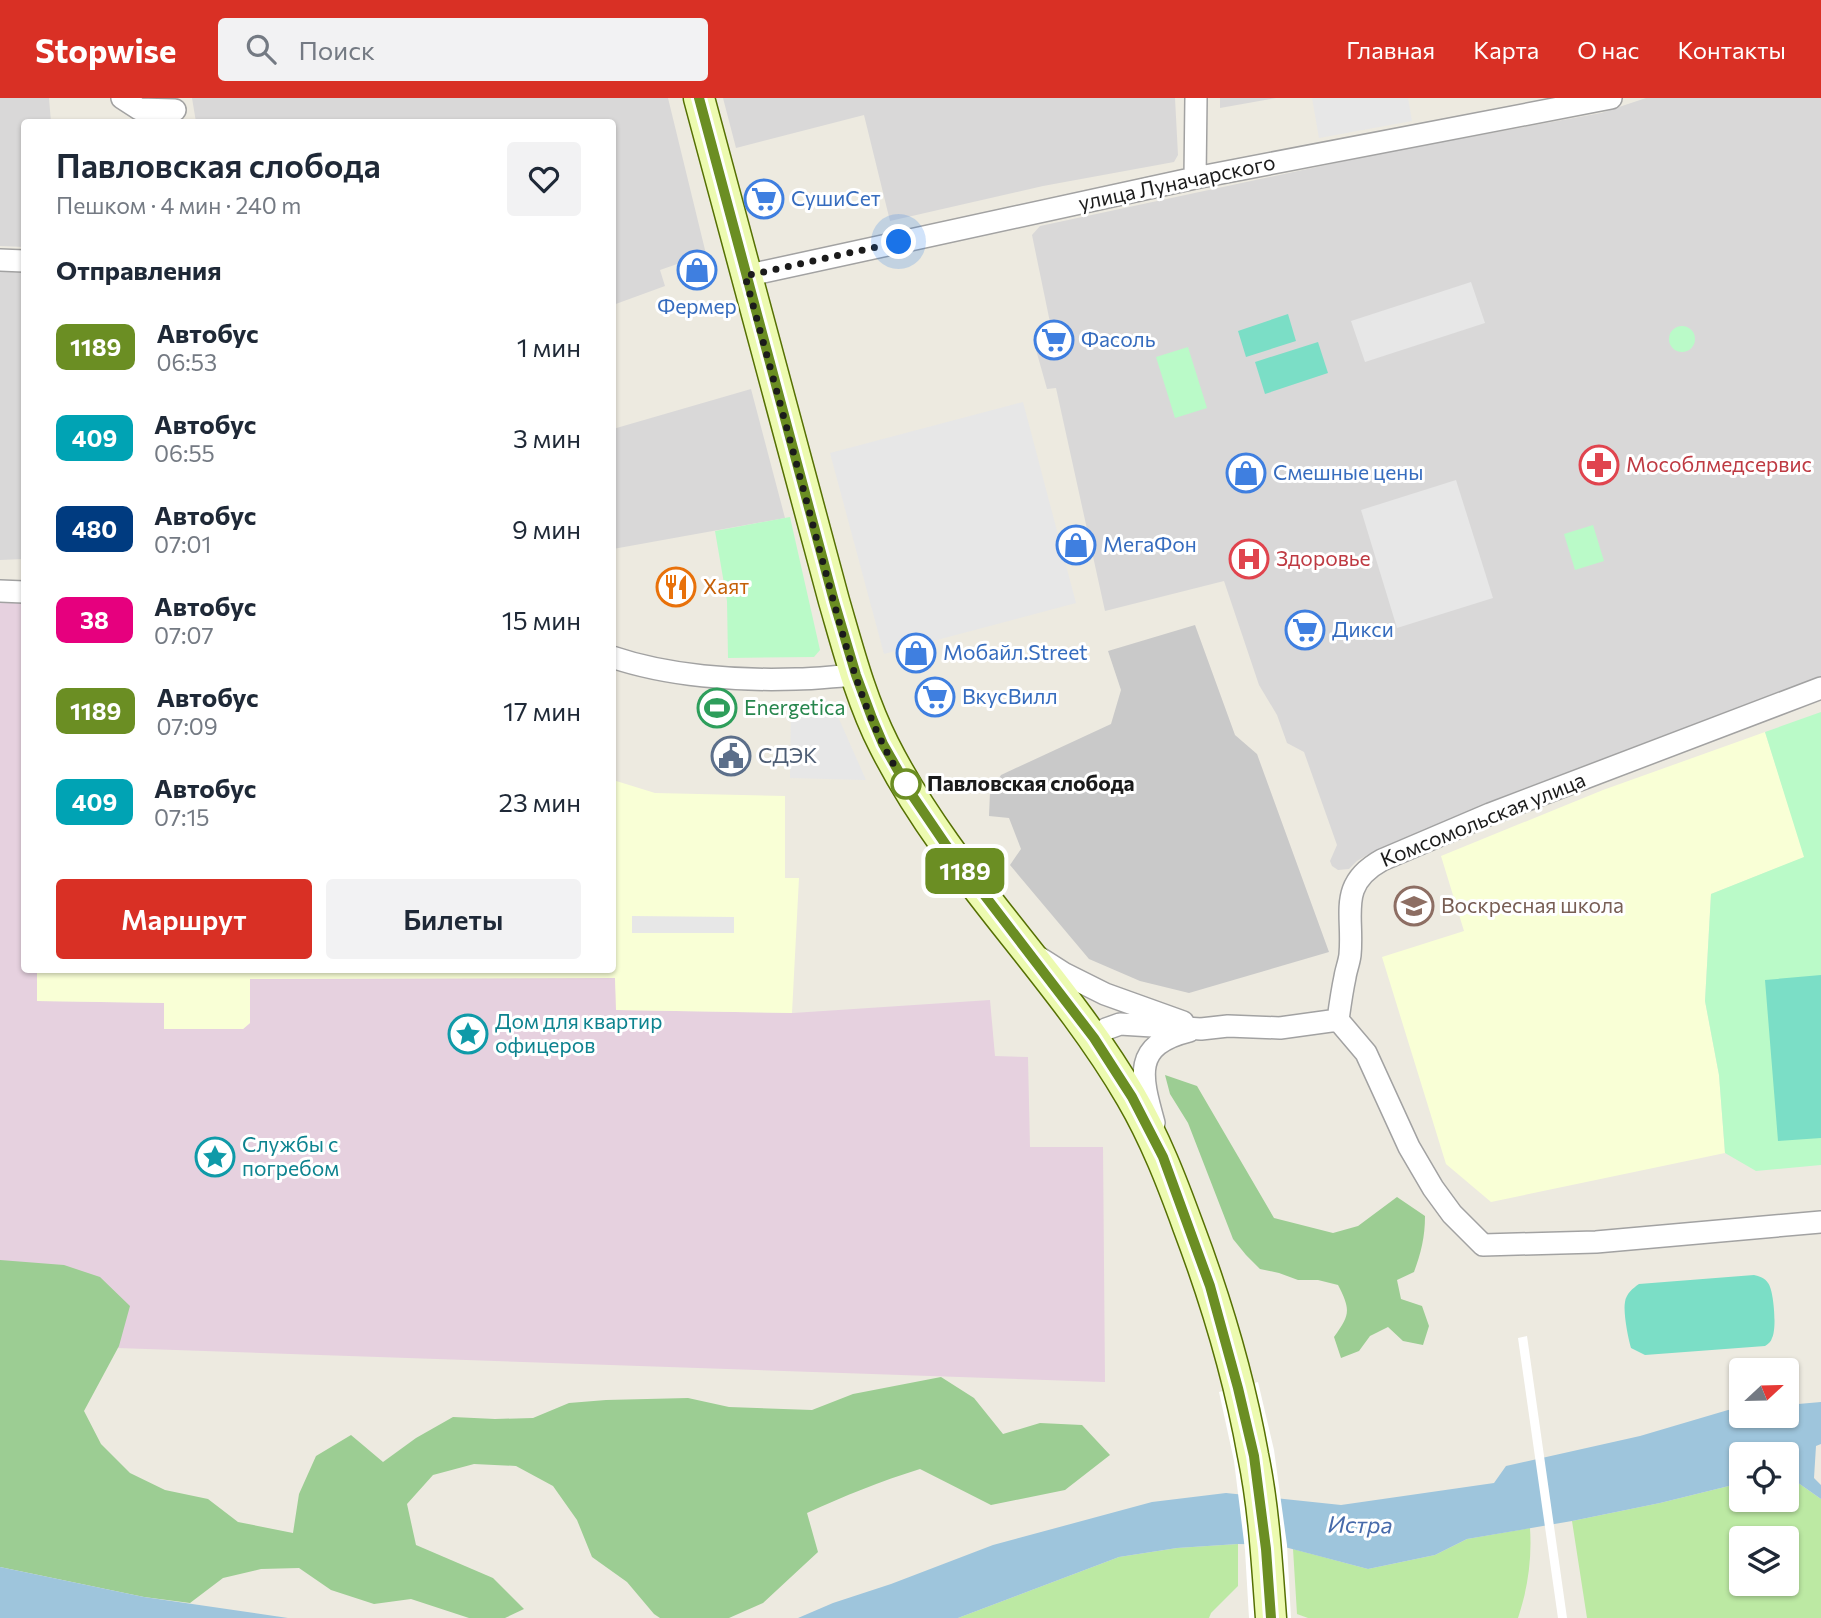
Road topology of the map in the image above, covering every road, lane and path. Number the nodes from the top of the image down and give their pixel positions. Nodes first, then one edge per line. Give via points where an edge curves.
1 (122, 98) edge
2 (699, 98) edge
3 (1196, 98) edge
4 (1611, 98) edge
5 (173, 110) edge
6 (1195, 178) junction
7 (0, 260) edge
8 (21, 261) edge
9 (745, 276) junction
10 (0, 591) edge
11 (21, 592) edge
12 (616, 658) edge
13 (856, 675) junction
14 (1821, 688) edge
15 (1027, 950) junction
16 (1338, 1020) junction
17 (1201, 1029) junction
18 (1094, 1038) junction
19 (1163, 1157) junction
20 (1821, 1222) edge
21 (1271, 1618) edge

1 - 5 street via 139,109
2 - 9 main road
3 - 6 street
4 - 6 street, улица Луначарского
6 - 9 street, улица Луначарского
7 - 8 street
9 - 13 main road
10 - 11 street
12 - 13 street via 719,677
13 - 15 main road via 883,744 917,804
14 - 16 street, Комсомольская улица via 1490,814 1366,870 1352,894 1350,957
15 - 17 street via 1105,994
15 - 18 main road
16 - 17 street via 1280,1028
16 - 20 street via 1366,1053 1433,1188 1483,1245 1596,1242
17 - 18 street via 1120,1024
17 - 19 street via 1158,1044 1145,1061 1148,1101
18 - 19 main road
19 - 21 main road via 1210,1286 1254,1456

